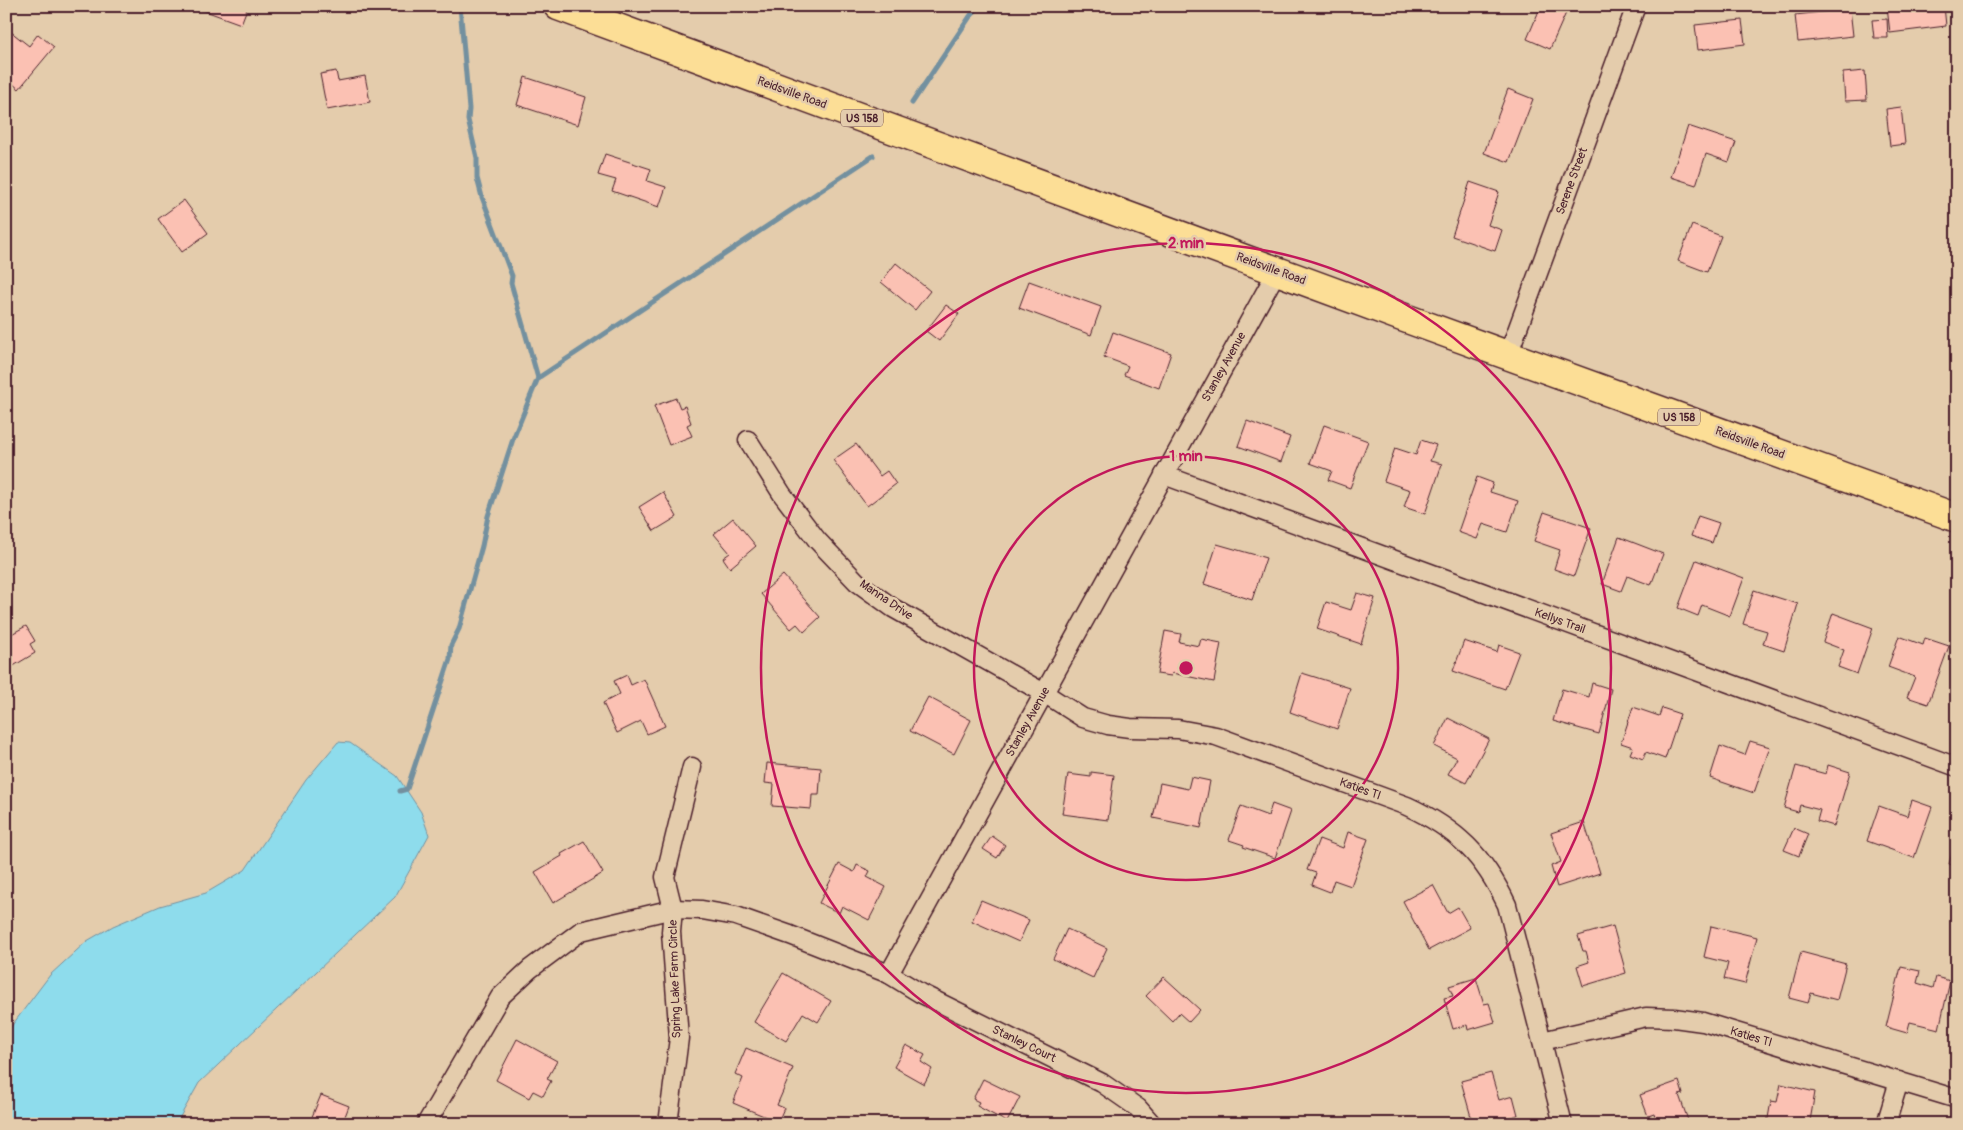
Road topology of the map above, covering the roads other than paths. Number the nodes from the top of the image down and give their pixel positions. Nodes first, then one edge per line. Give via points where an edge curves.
1 (558, 6) edge
2 (1636, 6) edge
3 (1277, 271) junction
4 (1508, 356) junction
5 (748, 440) dead end
6 (1164, 475) junction
7 (1957, 518) edge
8 (1044, 693) junction
9 (692, 767) dead end
10 (1957, 767) edge
11 (673, 909) junction
12 (889, 974) junction
13 (1542, 1041) junction
14 (1899, 1081) junction
15 (1957, 1098) edge
16 (426, 1124) edge
17 (668, 1124) edge
18 (1152, 1124) edge
19 (1563, 1124) edge
20 (1886, 1124) edge

1 - 3 highway, Reidsville Road / US 158
2 - 4 street, Serene Street
3 - 4 highway, Reidsville Road / US 158
3 - 6 street, Stanley Avenue
4 - 7 highway, Reidsville Road / US 158
5 - 8 street, Manna Drive via 782,494 817,540 857,582 893,608
6 - 8 street, Stanley Avenue
6 - 10 street, Kellys Trail
8 - 12 street, Stanley Avenue
8 - 13 street, Katies Tl via 1083,718 1108,725 1178,729 1216,736 1407,806 1451,830 1484,864 1507,905
9 - 11 street via 665,877
11 - 12 street via 736,916
11 - 16 street, Spring Lake Farm Circle via 581,931 530,969 500,997
11 - 17 street, Spring Lake Farm Circle via 671,932 678,1038
12 - 18 street, Stanley Court via 1102,1083 1138,1108
13 - 14 street, Katies Tl via 1646,1017 1674,1018 1704,1022
13 - 19 street, Katies Tl
14 - 15 street, Katies Tl
14 - 20 street

